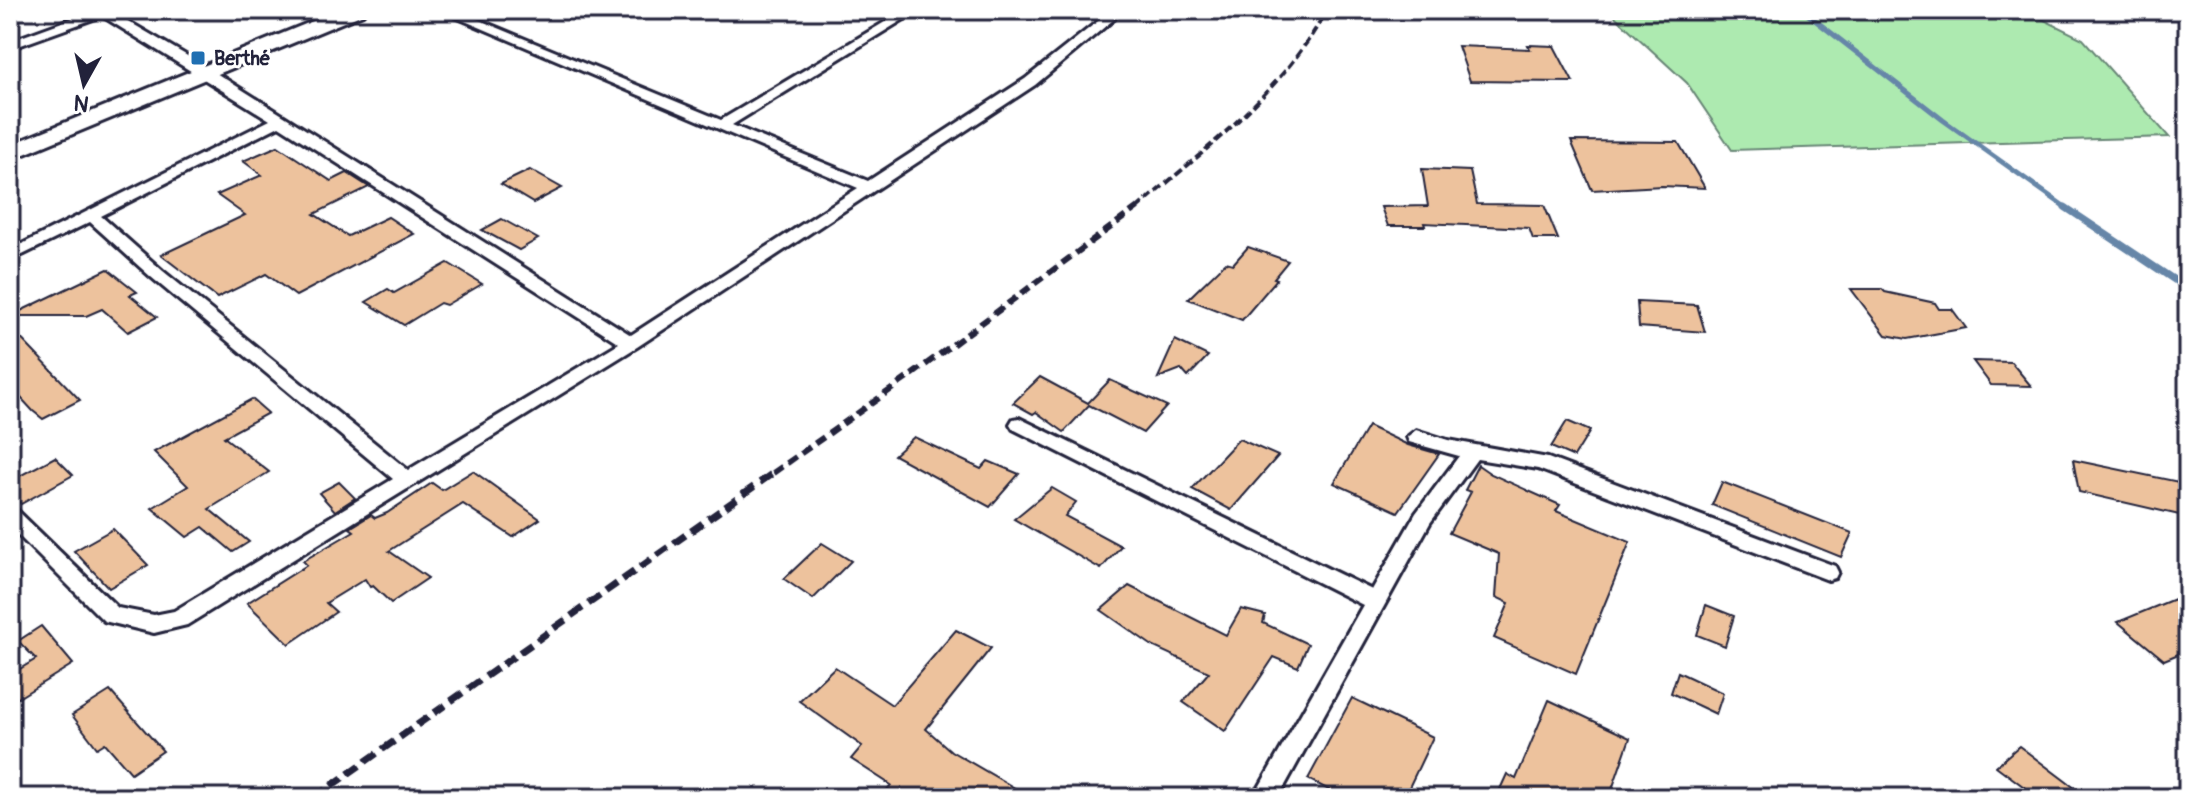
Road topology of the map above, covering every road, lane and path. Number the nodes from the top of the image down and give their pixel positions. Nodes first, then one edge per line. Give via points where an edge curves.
1 (102, 10) edge
2 (136, 10) edge
3 (330, 10) edge
4 (356, 10) edge
5 (445, 10) edge
6 (913, 10) edge
7 (1119, 10) edge
8 (119, 20) junction
9 (10, 45) edge
10 (197, 68) junction
11 (280, 120) junction
12 (721, 126) junction
13 (10, 138) edge
14 (10, 153) edge
15 (866, 186) junction
16 (91, 215) junction
17 (10, 256) edge
18 (631, 343) junction
19 (1019, 424) dead end
20 (1416, 437) dead end
21 (1471, 454) junction
22 (407, 480) junction
23 (10, 515) edge
24 (1828, 572) dead end
25 (1374, 601) junction
26 (1265, 798) edge

1 - 8 street
1 - 9 street
2 - 8 street
3 - 10 main road
4 - 10 main road
5 - 12 street
6 - 12 street
7 - 15 street via 1030,82
8 - 10 street
10 - 11 street
10 - 13 main road
10 - 14 main road
11 - 16 street
11 - 18 street
12 - 15 street
15 - 18 street
16 - 17 street
16 - 22 street
18 - 22 street
19 - 25 street
20 - 21 street
21 - 24 street via 1541,463
21 - 25 street via 1423,518
22 - 23 street via 179,619 154,624 112,615
25 - 26 street

